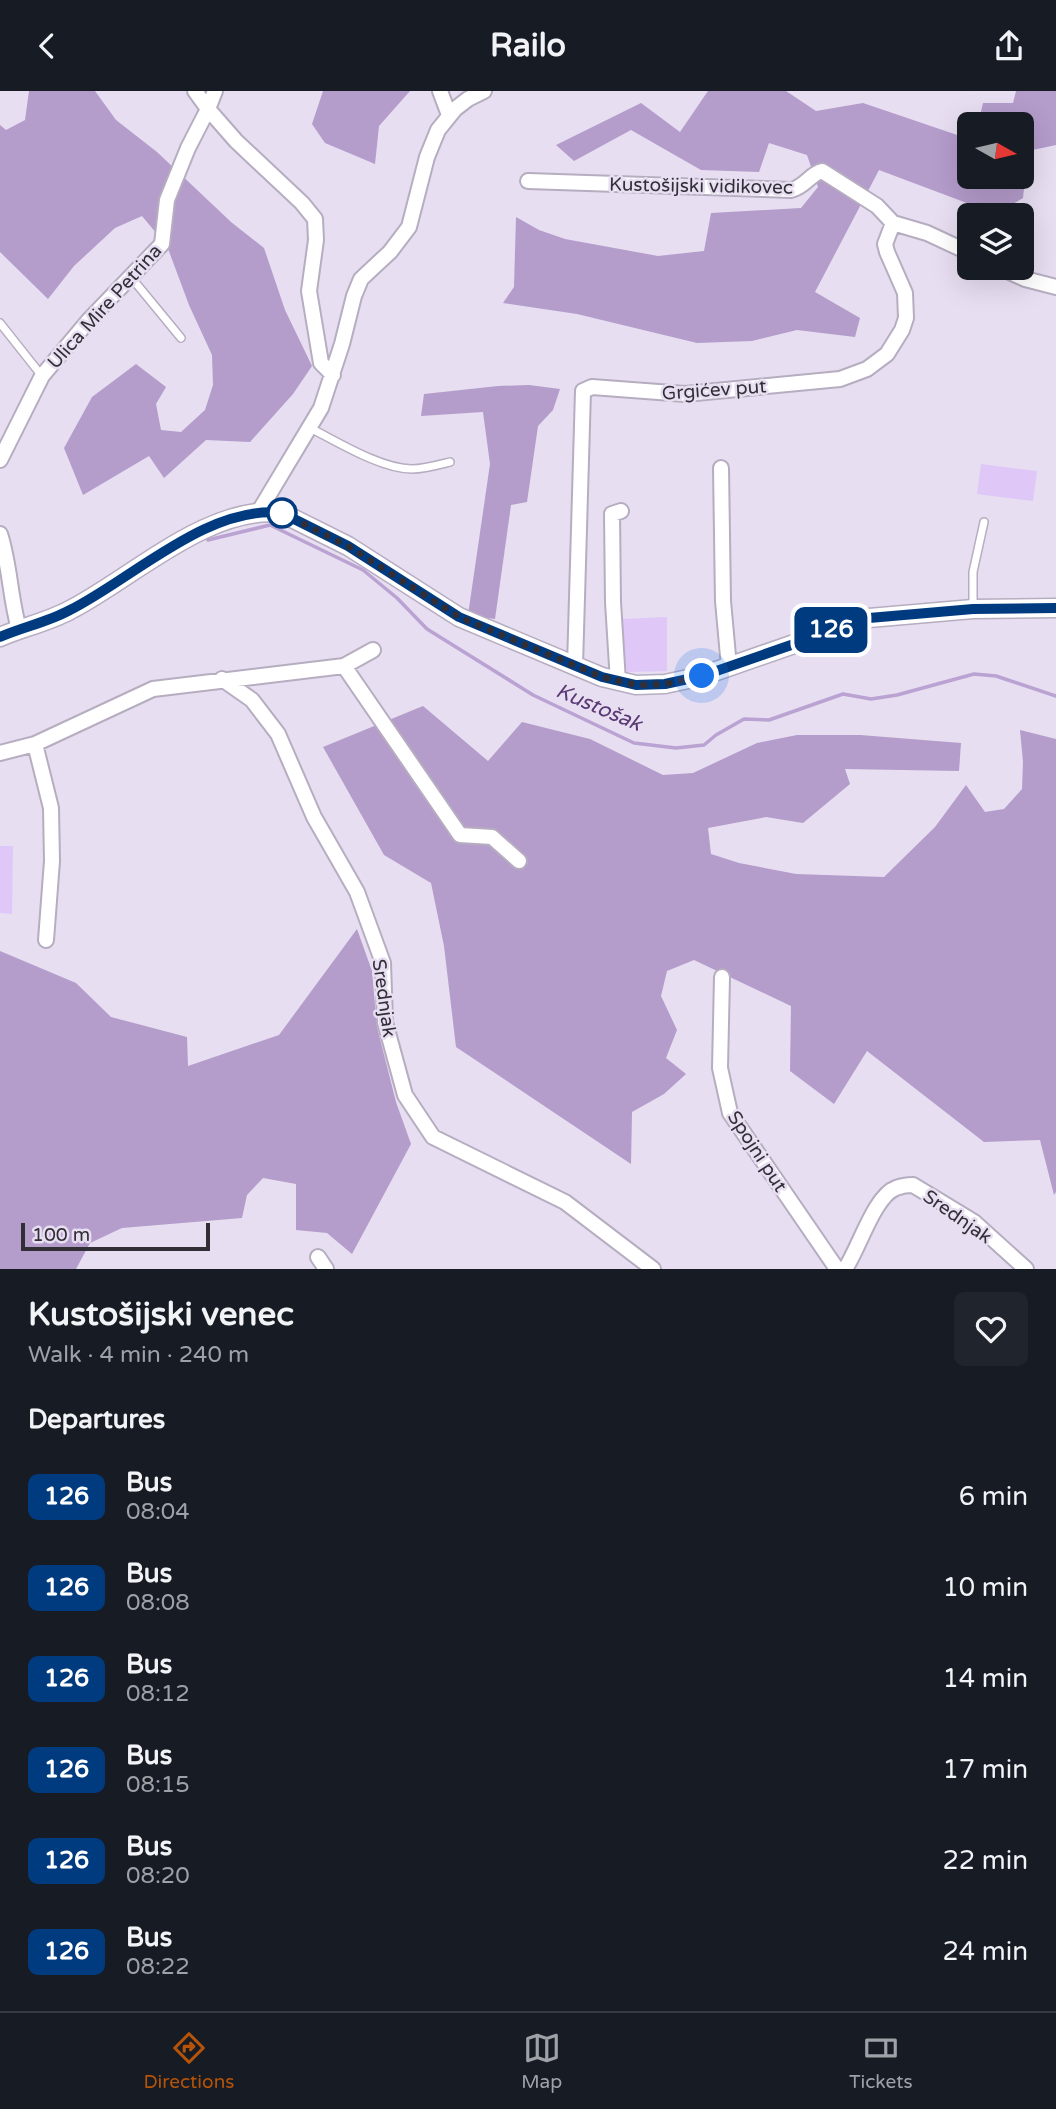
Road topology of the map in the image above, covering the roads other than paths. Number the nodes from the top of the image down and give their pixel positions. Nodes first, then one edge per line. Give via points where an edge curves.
1 (195, 91) edge
2 (215, 91) edge
3 (440, 91) edge
4 (484, 91) edge
5 (208, 109) junction
6 (449, 115) junction
7 (528, 181) dead end
8 (893, 223) junction
9 (957, 247) edge
10 (130, 276) junction
11 (1029, 280) edge
12 (1056, 287) edge
13 (0, 323) edge
14 (181, 338) dead end
15 (332, 375) junction
16 (42, 376) junction
17 (310, 428) junction
18 (0, 460) edge
19 (450, 462) dead end
20 (721, 468) dead end
21 (621, 511) dead end
22 (258, 513) junction
23 (984, 522) dead end
24 (0, 534) edge
25 (1056, 608) edge
26 (973, 609) junction
27 (19, 629) junction
28 (0, 637) edge
29 (373, 650) dead end
30 (344, 666) junction
31 (575, 666) junction
32 (729, 667) junction
33 (222, 679) junction
34 (618, 682) junction
35 (35, 744) junction
36 (0, 753) edge
37 (519, 861) dead end
38 (46, 940) dead end
39 (722, 977) dead end
40 (653, 1269) edge
41 (837, 1269) edge
42 (845, 1269) edge
43 (1026, 1269) edge

1 - 5 street
2 - 5 street, Ulica Mire Petrina
3 - 6 street
4 - 6 street
5 - 10 street, Ulica Mire Petrina via 167,200 162,244
5 - 15 street via 315,219 309,291 321,363
6 - 15 street via 427,157 409,227 361,279
7 - 8 street, Kustošijski vidikovec via 791,190 822,171
8 - 9 street, Kustošijski vidikovec
8 - 31 street, Grgićev put via 887,252 905,293 906,318 887,354 867,369 840,379 685,394 592,387 583,391
10 - 14 lane
10 - 16 street, Ulica Mire Petrina
11 - 12 street
13 - 16 lane
15 - 17 street
16 - 18 street, Ulica Mire Petrina
17 - 19 lane via 400,468
17 - 22 street
20 - 32 street
21 - 34 street via 612,514
22 - 27 street via 236,516 189,538 72,609
22 - 31 street via 282,513 348,546 459,617
23 - 26 lane via 973,572
24 - 27 street
25 - 26 street
26 - 32 street via 869,618
27 - 28 street
29 - 30 street
30 - 33 street
30 - 37 street via 460,835 492,837
31 - 34 street
32 - 34 street via 665,684
33 - 35 street via 153,689
33 - 40 street, Srednjak via 252,701 278,734 314,817 357,892 383,963 385,1022 405,1094 433,1137 565,1202
35 - 36 street
35 - 38 street via 51,809
39 - 41 street, Spojni put via 720,1068 730,1113
42 - 43 street, Srednjak via 877,1206 894,1188 913,1185 974,1222

